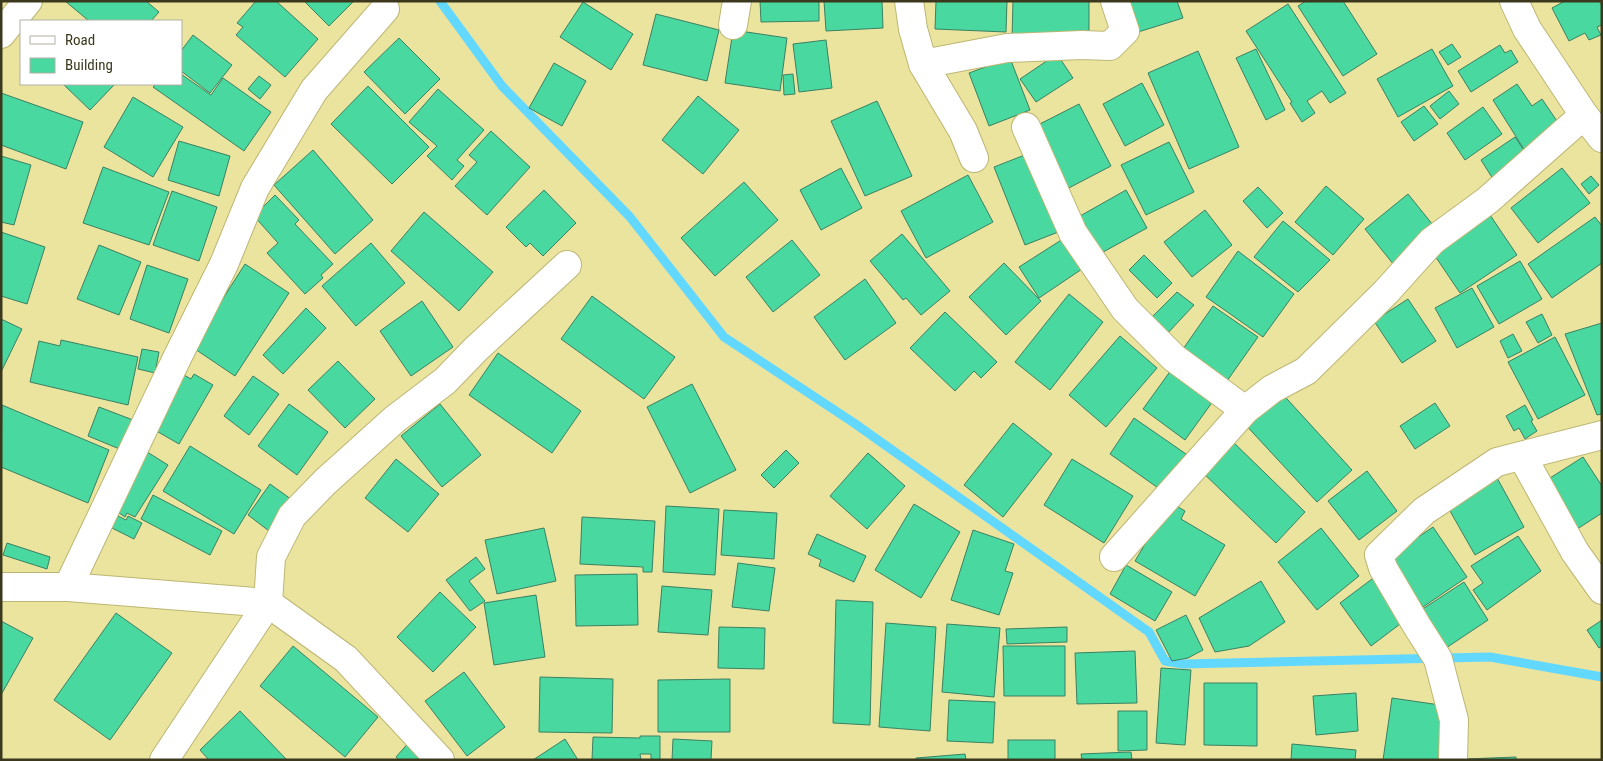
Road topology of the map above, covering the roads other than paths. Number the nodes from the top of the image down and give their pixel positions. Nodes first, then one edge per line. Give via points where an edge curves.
1 (28, 1) edge
2 (909, 1) edge
3 (1115, 1) edge
4 (1514, 1) edge
5 (385, 9) dead end
6 (1, 34) edge
7 (923, 64) junction
8 (1584, 115) junction
9 (1026, 127) dead end
10 (1602, 138) edge
11 (974, 158) dead end
12 (567, 265) dead end
13 (1245, 410) junction
14 (1602, 435) edge
15 (1522, 456) junction
16 (1114, 557) dead end
17 (1, 587) edge
18 (68, 587) junction
19 (1602, 590) edge
20 (268, 603) junction
21 (164, 760) edge
22 (440, 760) edge
23 (1453, 760) edge

1 - 6 street
2 - 7 street
3 - 7 street via 1125,31 1110,46 1007,48
4 - 8 street via 1527,29
5 - 18 street via 314,90 255,188 224,264
7 - 11 street via 963,132
8 - 10 street
8 - 13 street via 1488,200 1432,240 1386,292 1306,371 1272,389
9 - 13 street via 1073,233 1125,309 1174,358
12 - 20 street via 445,380 395,419 325,482 292,516 271,557
13 - 16 street
14 - 15 street
15 - 19 street via 1575,552
15 - 23 street via 1497,462 1424,512 1379,555 1383,568 1438,659 1454,720
17 - 18 street
18 - 20 street
20 - 21 street
20 - 22 street via 346,659

